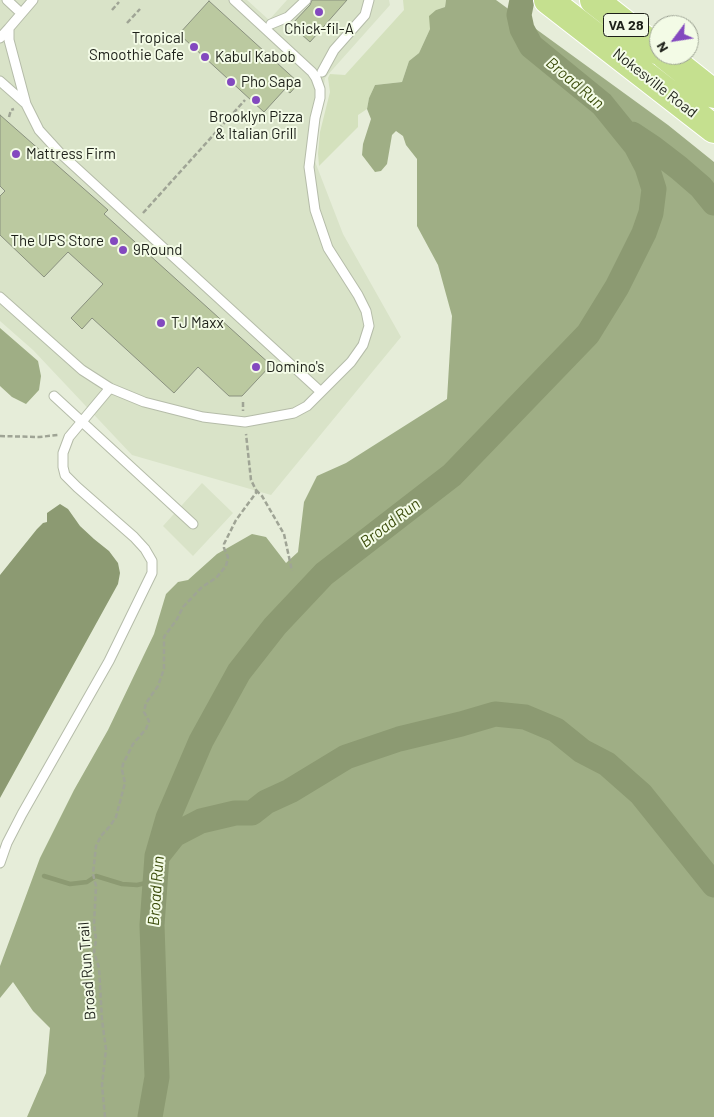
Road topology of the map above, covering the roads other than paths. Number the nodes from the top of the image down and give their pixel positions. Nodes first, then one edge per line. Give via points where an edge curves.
1 (7, 0) edge
2 (32, 0) edge
3 (234, 0) edge
4 (306, 0) edge
5 (369, 0) edge
6 (548, 0) edge
7 (594, 0) edge
8 (21, 12) junction
9 (271, 24) dead end
10 (8, 28) junction
11 (0, 38) edge
12 (649, 43) edge
13 (678, 65) edge
14 (322, 72) dead end
15 (0, 81) edge
16 (714, 94) edge
17 (26, 104) junction
18 (714, 129) edge
19 (0, 297) edge
20 (110, 388) junction
21 (321, 392) junction
22 (54, 396) dead end
23 (81, 421) junction
24 (194, 524) dead end
25 (0, 863) edge

1 - 8 lane
2 - 8 lane
3 - 21 lane via 312,72 320,89 309,167 315,210 328,248 358,295 369,326 363,345 355,356
4 - 9 lane via 288,17
5 - 14 lane via 365,15 334,50
6 - 18 highway, Nokesville Road / VA 28
7 - 12 highway, Nokesville Road / VA 28
8 - 10 lane
10 - 11 lane
10 - 17 lane
13 - 16 highway, Nokesville Road
15 - 17 lane
17 - 21 lane via 51,145
19 - 20 lane via 82,370
20 - 21 lane via 175,411 222,421 245,422 294,413 308,406
20 - 23 lane
22 - 23 lane
23 - 24 lane
23 - 25 lane via 66,441 63,453 65,475 146,549 152,561 152,573 109,660 22,814

